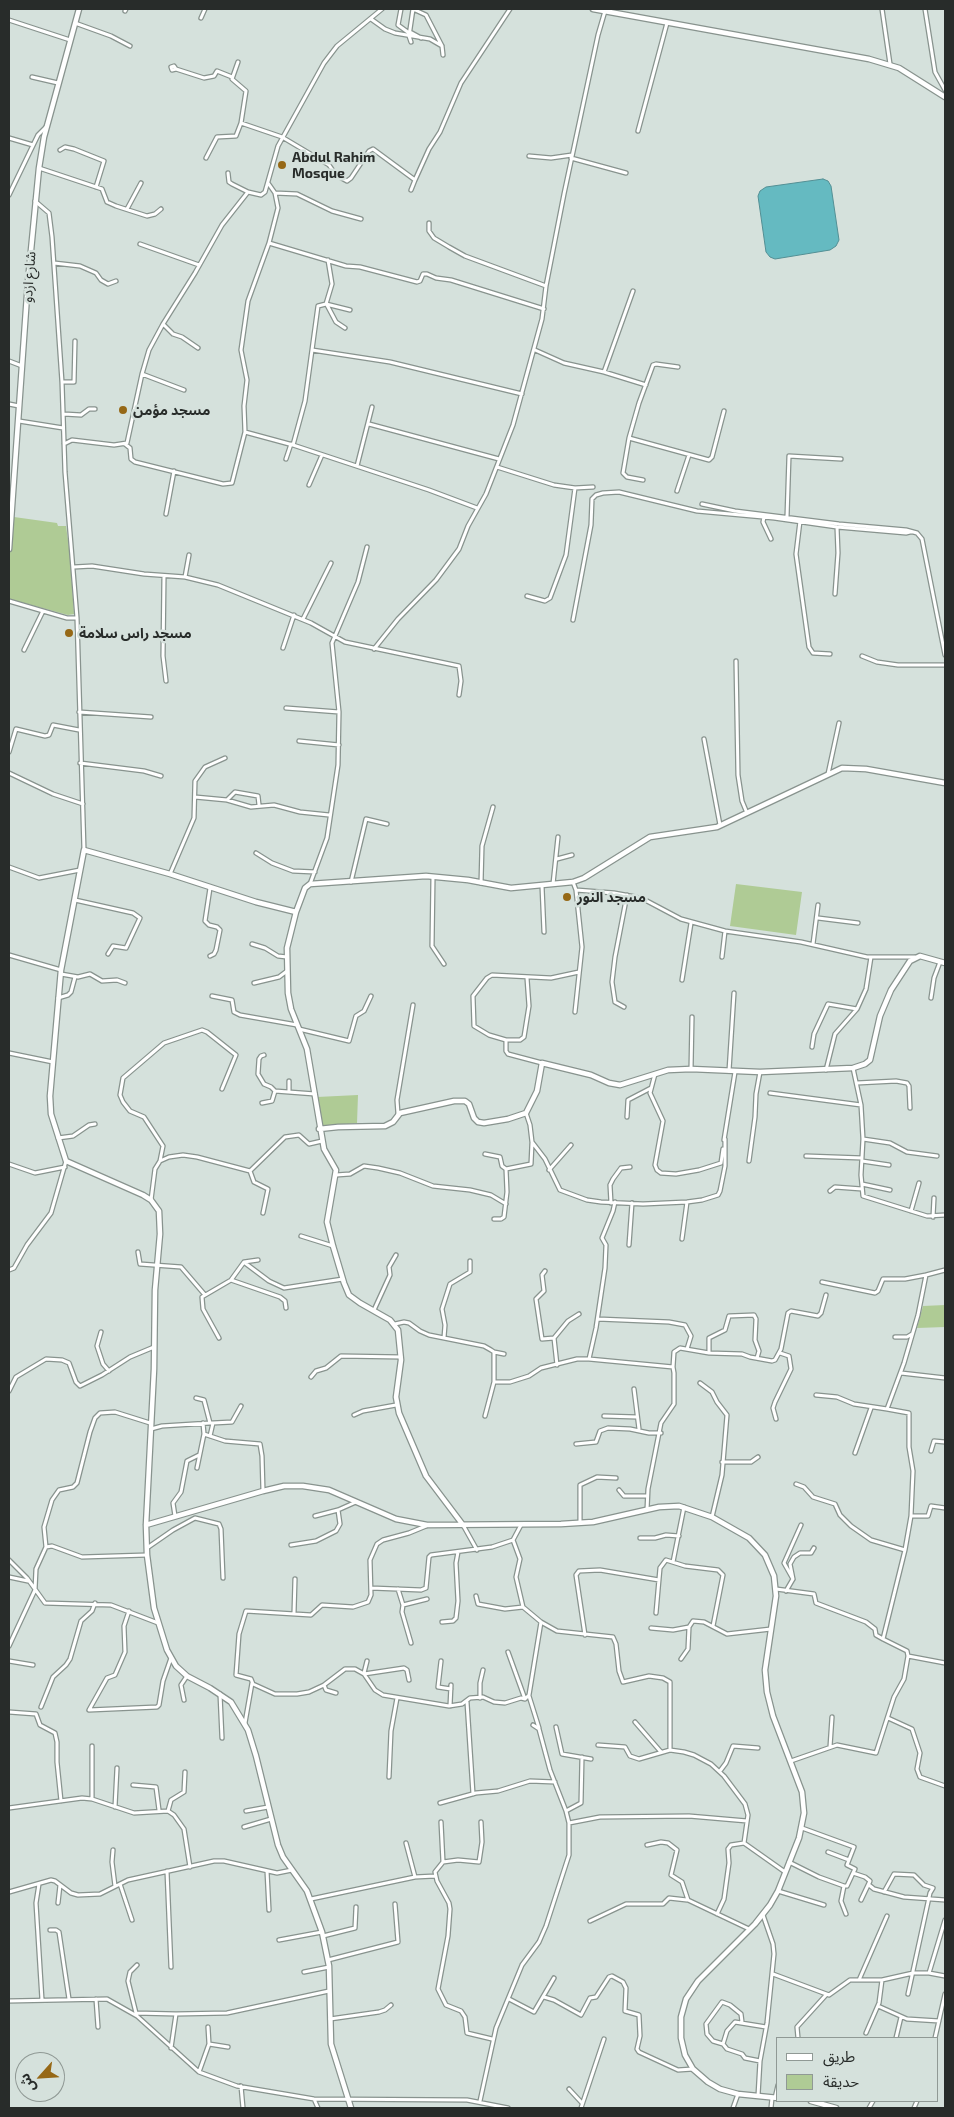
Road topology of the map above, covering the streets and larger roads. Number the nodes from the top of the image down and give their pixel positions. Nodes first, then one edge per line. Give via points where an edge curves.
1 (79, 9) edge
2 (205, 9) edge
3 (382, 9) edge
4 (401, 9) edge
5 (413, 9) edge
6 (510, 9) edge
7 (593, 9) edge
8 (882, 9) edge
9 (925, 9) edge
10 (605, 11) junction
11 (201, 18) dead end
12 (371, 19) junction
13 (9, 20) edge
14 (667, 22) junction
15 (74, 23) junction
16 (398, 25) junction
17 (395, 33) junction
18 (409, 34) junction
19 (70, 40) junction
20 (411, 42) dead end
21 (130, 46) dead end
22 (442, 46) junction
23 (443, 55) dead end
24 (238, 62) dead end
25 (890, 64) junction
26 (176, 69) dead end
27 (232, 76) junction
28 (32, 77) dead end
29 (58, 83) junction
30 (945, 90) edge
31 (945, 97) edge
32 (241, 123) junction
33 (47, 126) junction
34 (638, 131) dead end
35 (9, 138) edge
36 (282, 138) junction
37 (33, 145) junction
38 (60, 150) dead end
39 (529, 156) dead end
40 (571, 156) junction
41 (206, 158) dead end
42 (39, 168) junction
43 (228, 173) dead end
44 (626, 174) dead end
45 (415, 180) junction
46 (267, 182) junction
47 (141, 183) dead end
48 (96, 187) junction
49 (412, 190) dead end
50 (248, 192) junction
51 (275, 193) junction
52 (9, 195) edge
53 (35, 200) junction
54 (128, 209) junction
55 (161, 209) dead end
56 (361, 219) dead end
57 (429, 223) dead end
58 (269, 243) junction
59 (140, 244) dead end
60 (328, 260) junction
61 (54, 263) junction
62 (199, 265) junction
63 (116, 281) dead end
64 (546, 286) junction
65 (633, 291) dead end
66 (326, 304) junction
67 (544, 309) junction
68 (350, 310) dead end
69 (163, 324) junction
70 (345, 328) dead end
71 (75, 341) dead end
72 (198, 348) dead end
73 (312, 350) junction
74 (534, 350) junction
75 (9, 361) edge
76 (23, 366) junction
77 (678, 367) dead end
78 (604, 372) junction
79 (142, 374) junction
80 (62, 382) junction
81 (646, 384) junction
82 (184, 390) dead end
83 (522, 394) junction
84 (9, 404) edge
85 (20, 406) junction
86 (372, 407) dead end
87 (95, 409) dead end
88 (724, 411) dead end
89 (64, 414) junction
90 (19, 421) junction
91 (369, 424) junction
92 (63, 428) junction
93 (245, 432) junction
94 (629, 438) junction
95 (64, 444) junction
96 (125, 444) junction
97 (292, 445) junction
98 (322, 455) junction
99 (689, 455) junction
100 (286, 458) dead end
101 (500, 459) junction
102 (841, 459) dead end
103 (357, 466) junction
104 (497, 468) junction
105 (174, 471) junction
106 (643, 480) dead end
107 (310, 485) dead end
108 (593, 487) dead end
109 (575, 488) junction
110 (677, 491) dead end
111 (702, 504) dead end
112 (477, 508) junction
113 (166, 514) dead end
114 (764, 517) junction
115 (787, 517) junction
116 (800, 521) junction
117 (837, 527) junction
118 (910, 532) junction
119 (771, 539) dead end
120 (367, 546) dead end
121 (9, 549) edge
122 (189, 555) dead end
123 (331, 563) dead end
124 (74, 567) junction
125 (164, 576) junction
126 (185, 576) junction
127 (835, 594) dead end
128 (527, 596) dead end
129 (9, 601) edge
130 (43, 611) junction
131 (294, 616) junction
132 (77, 618) junction
133 (303, 619) junction
134 (573, 620) dead end
135 (335, 638) junction
136 (283, 648) dead end
137 (374, 649) junction
138 (24, 650) dead end
139 (830, 654) dead end
140 (945, 654) edge
141 (862, 656) dead end
142 (736, 661) dead end
143 (945, 665) edge
144 (166, 681) dead end
145 (459, 695) dead end
146 (286, 708) dead end
147 (79, 712) junction
148 (339, 712) junction
149 (151, 717) dead end
150 (839, 723) dead end
151 (79, 730) junction
152 (704, 739) dead end
153 (299, 741) dead end
154 (340, 745) junction
155 (9, 752) edge
156 (225, 758) dead end
157 (80, 763) junction
158 (9, 773) edge
159 (828, 774) junction
160 (161, 776) dead end
161 (945, 783) edge
162 (195, 797) junction
163 (227, 800) junction
164 (83, 804) junction
165 (259, 805) junction
166 (493, 807) dead end
167 (747, 813) junction
168 (329, 815) junction
169 (387, 824) dead end
170 (720, 826) junction
171 (558, 837) dead end
172 (84, 850) junction
173 (256, 853) dead end
174 (572, 855) dead end
175 (557, 859) junction
176 (9, 867) edge
177 (80, 870) junction
178 (314, 872) junction
179 (170, 874) junction
180 (433, 877) junction
181 (351, 882) junction
182 (573, 882) junction
183 (310, 884) junction
184 (481, 884) junction
185 (553, 885) junction
186 (542, 886) junction
187 (210, 888) junction
188 (576, 890) junction
189 (627, 895) junction
190 (75, 900) junction
191 (818, 905) dead end
192 (296, 912) junction
193 (818, 918) junction
194 (691, 923) junction
195 (858, 923) dead end
196 (544, 932) dead end
197 (725, 932) junction
198 (252, 944) dead end
199 (813, 944) junction
200 (108, 954) dead end
201 (9, 956) edge
202 (210, 956) dead end
203 (287, 957) junction
204 (722, 957) dead end
205 (871, 957) junction
206 (915, 957) junction
207 (943, 962) edge
208 (444, 964) dead end
209 (288, 971) junction
210 (60, 972) junction
211 (579, 972) junction
212 (75, 977) junction
213 (528, 978) junction
214 (682, 980) dead end
215 (124, 983) dead end
216 (254, 983) dead end
217 (734, 993) dead end
218 (212, 996) dead end
219 (371, 996) dead end
220 (58, 998) junction
221 (932, 998) dead end
222 (413, 1005) dead end
223 (624, 1007) dead end
224 (857, 1009) junction
225 (575, 1012) dead end
226 (692, 1017) dead end
227 (299, 1027) junction
228 (506, 1040) junction
229 (812, 1047) dead end
230 (9, 1053) edge
231 (264, 1055) dead end
232 (54, 1062) junction
233 (542, 1063) junction
234 (853, 1068) junction
235 (691, 1069) junction
236 (826, 1071) junction
237 (729, 1072) junction
238 (735, 1072) junction
239 (760, 1072) junction
240 (656, 1073) junction
241 (289, 1081) dead end
242 (857, 1083) junction
243 (652, 1088) junction
244 (222, 1089) dead end
245 (275, 1091) junction
246 (289, 1092) junction
247 (770, 1093) dead end
248 (315, 1094) junction
249 (262, 1103) dead end
250 (861, 1105) junction
251 (910, 1108) dead end
252 (526, 1113) junction
253 (398, 1114) junction
254 (627, 1117) dead end
255 (95, 1124) dead end
256 (319, 1129) junction
257 (57, 1138) junction
258 (725, 1139) junction
259 (863, 1139) junction
260 (322, 1141) junction
261 (532, 1142) junction
262 (571, 1145) dead end
263 (485, 1154) dead end
264 (806, 1156) dead end
265 (937, 1156) dead end
266 (862, 1159) junction
267 (66, 1161) junction
268 (160, 1161) junction
269 (749, 1161) dead end
270 (9, 1164) edge
271 (889, 1165) dead end
272 (65, 1167) junction
273 (630, 1167) dead end
274 (506, 1169) junction
275 (549, 1170) junction
276 (250, 1171) junction
277 (336, 1175) junction
278 (919, 1183) dead end
279 (862, 1186) junction
280 (890, 1190) dead end
281 (830, 1191) dead end
282 (934, 1198) dead end
283 (151, 1200) junction
284 (613, 1202) junction
285 (687, 1202) junction
286 (632, 1203) junction
287 (506, 1204) junction
288 (911, 1211) junction
289 (264, 1214) dead end
290 (945, 1216) edge
291 (933, 1217) junction
292 (494, 1219) dead end
293 (301, 1236) dead end
294 (682, 1239) dead end
295 (629, 1244) dead end
296 (333, 1246) junction
297 (138, 1252) dead end
298 (396, 1255) dead end
299 (258, 1260) dead end
300 (470, 1260) dead end
301 (244, 1262) junction
302 (158, 1267) junction
303 (9, 1270) edge
304 (945, 1270) edge
305 (545, 1271) dead end
306 (926, 1275) junction
307 (231, 1280) junction
308 (343, 1280) junction
309 (822, 1282) dead end
310 (205, 1295) junction
311 (826, 1295) dead end
312 (286, 1308) dead end
313 (374, 1310) junction
314 (579, 1314) dead end
315 (598, 1319) junction
316 (395, 1324) junction
317 (101, 1332) dead end
318 (913, 1333) junction
319 (895, 1337) dead end
320 (219, 1338) dead end
321 (444, 1338) junction
322 (554, 1338) junction
323 (154, 1346) junction
324 (687, 1348) junction
325 (494, 1352) junction
326 (709, 1353) junction
327 (780, 1353) junction
328 (504, 1354) dead end
329 (401, 1357) junction
330 (757, 1358) junction
331 (589, 1359) junction
332 (557, 1365) junction
333 (673, 1367) junction
334 (108, 1371) junction
335 (901, 1373) junction
336 (311, 1377) dead end
337 (945, 1378) edge
338 (494, 1382) junction
339 (700, 1383) dead end
340 (634, 1389) dead end
341 (9, 1391) edge
342 (816, 1395) dead end
343 (196, 1398) dead end
344 (396, 1405) junction
345 (241, 1406) dead end
346 (871, 1408) junction
347 (888, 1409) junction
348 (354, 1415) dead end
349 (485, 1416) dead end
350 (604, 1416) dead end
351 (638, 1417) junction
352 (776, 1419) dead end
353 (150, 1423) junction
354 (211, 1423) junction
355 (203, 1424) junction
356 (150, 1429) junction
357 (639, 1430) junction
358 (660, 1433) junction
359 (204, 1434) junction
360 (210, 1436) junction
361 (945, 1442) edge
362 (576, 1444) dead end
363 (855, 1452) dead end
364 (931, 1452) dead end
365 (199, 1454) junction
366 (758, 1457) dead end
367 (722, 1462) junction
368 (197, 1468) dead end
369 (616, 1478) dead end
370 (796, 1484) dead end
371 (619, 1490) dead end
372 (262, 1491) junction
373 (646, 1496) junction
374 (356, 1502) junction
375 (684, 1507) junction
376 (945, 1508) edge
377 (338, 1510) junction
378 (647, 1510) junction
379 (175, 1516) junction
380 (315, 1516) dead end
381 (911, 1516) junction
382 (712, 1517) junction
383 (580, 1523) junction
384 (146, 1525) junction
385 (427, 1525) junction
386 (463, 1525) junction
387 (522, 1525) junction
388 (801, 1525) dead end
389 (679, 1536) junction
390 (640, 1538) dead end
391 (513, 1540) junction
392 (291, 1545) dead end
393 (46, 1547) junction
394 (146, 1548) junction
395 (814, 1548) dead end
396 (477, 1550) junction
397 (905, 1550) junction
398 (458, 1552) junction
399 (146, 1555) junction
400 (9, 1560) edge
401 (673, 1562) junction
402 (9, 1577) edge
403 (223, 1578) dead end
404 (295, 1579) dead end
405 (793, 1579) junction
406 (659, 1580) junction
407 (29, 1582) junction
408 (371, 1588) junction
409 (398, 1589) junction
410 (35, 1590) junction
411 (776, 1590) junction
412 (786, 1590) junction
413 (476, 1596) dead end
414 (427, 1599) dead end
415 (96, 1603) junction
416 (403, 1605) junction
417 (523, 1608) junction
418 (129, 1611) junction
419 (294, 1613) junction
420 (656, 1613) dead end
421 (442, 1622) dead end
422 (541, 1622) junction
423 (158, 1623) junction
424 (713, 1626) junction
425 (689, 1627) junction
426 (652, 1628) dead end
427 (771, 1629) junction
428 (585, 1635) junction
429 (883, 1639) junction
430 (411, 1643) dead end
431 (9, 1646) edge
432 (508, 1652) dead end
433 (908, 1656) junction
434 (171, 1658) junction
435 (681, 1659) dead end
436 (9, 1661) edge
437 (367, 1661) dead end
438 (440, 1661) dead end
439 (945, 1663) edge
440 (33, 1665) dead end
441 (483, 1670) dead end
442 (364, 1674) junction
443 (187, 1676) junction
444 (409, 1680) dead end
445 (252, 1682) junction
446 (324, 1686) junction
447 (336, 1693) dead end
448 (220, 1694) junction
449 (529, 1695) junction
450 (397, 1698) junction
451 (480, 1698) junction
452 (525, 1699) junction
453 (184, 1700) dead end
454 (467, 1702) junction
455 (450, 1706) junction
456 (41, 1707) dead end
457 (9, 1712) edge
458 (832, 1716) dead end
459 (888, 1718) junction
460 (635, 1722) dead end
461 (245, 1723) junction
462 (533, 1725) dead end
463 (556, 1727) dead end
464 (539, 1729) junction
465 (222, 1738) dead end
466 (598, 1745) dead end
467 (92, 1746) dead end
468 (830, 1747) junction
469 (758, 1748) dead end
470 (670, 1750) junction
471 (661, 1752) junction
472 (582, 1757) junction
473 (591, 1759) dead end
474 (791, 1761) junction
475 (117, 1768) dead end
476 (720, 1771) junction
477 (185, 1772) dead end
478 (389, 1777) dead end
479 (555, 1782) junction
480 (133, 1785) dead end
481 (945, 1786) edge
482 (473, 1794) junction
483 (92, 1799) junction
484 (62, 1801) junction
485 (440, 1803) dead end
486 (115, 1807) junction
487 (268, 1807) junction
488 (9, 1808) edge
489 (159, 1810) junction
490 (566, 1810) junction
491 (168, 1811) junction
492 (246, 1811) dead end
493 (271, 1819) junction
494 (747, 1821) junction
495 (441, 1822) dead end
496 (481, 1822) dead end
497 (569, 1823) junction
498 (244, 1828) dead end
499 (802, 1828) junction
500 (406, 1843) dead end
501 (744, 1843) junction
502 (647, 1845) dead end
503 (113, 1850) dead end
504 (828, 1852) dead end
505 (849, 1860) junction
506 (443, 1862) junction
507 (789, 1862) junction
508 (190, 1867) junction
509 (292, 1870) junction
510 (167, 1871) junction
511 (268, 1871) junction
512 (785, 1872) junction
513 (853, 1873) junction
514 (435, 1876) junction
515 (415, 1877) junction
516 (39, 1884) junction
517 (120, 1884) junction
518 (60, 1885) junction
519 (869, 1885) junction
520 (115, 1886) junction
521 (844, 1886) junction
522 (778, 1891) junction
523 (9, 1892) edge
524 (884, 1892) junction
525 (930, 1898) junction
526 (311, 1899) junction
527 (688, 1900) junction
528 (861, 1900) dead end
529 (945, 1900) edge
530 (58, 1903) dead end
531 (395, 1904) dead end
532 (824, 1905) dead end
533 (356, 1907) dead end
534 (269, 1910) dead end
535 (717, 1914) junction
536 (846, 1914) dead end
537 (763, 1915) junction
538 (887, 1916) dead end
539 (132, 1920) dead end
540 (945, 1920) edge
541 (590, 1921) dead end
542 (749, 1929) junction
543 (50, 1930) dead end
544 (323, 1934) junction
545 (279, 1940) dead end
546 (328, 1960) junction
547 (137, 1965) dead end
548 (329, 1966) junction
549 (171, 1967) dead end
550 (304, 1972) dead end
551 (914, 1973) junction
552 (929, 1973) junction
553 (773, 1974) junction
554 (945, 1976) edge
555 (554, 1978) dead end
556 (859, 1980) junction
557 (882, 1980) junction
558 (329, 1991) junction
559 (908, 1994) dead end
560 (945, 1994) edge
561 (826, 1995) junction
562 (544, 1997) junction
563 (69, 1999) junction
564 (96, 1999) junction
565 (509, 1999) junction
566 (42, 2000) junction
567 (9, 2001) edge
568 (391, 2004) dead end
569 (944, 2004) edge
570 (878, 2006) junction
571 (136, 2014) junction
572 (176, 2014) junction
573 (901, 2017) junction
574 (329, 2019) junction
575 (939, 2021) junction
576 (742, 2022) junction
577 (98, 2027) dead end
578 (208, 2027) dead end
579 (766, 2028) junction
580 (866, 2033) dead end
581 (798, 2037) edge
582 (896, 2037) edge
583 (935, 2037) edge
584 (492, 2039) junction
585 (604, 2039) dead end
586 (209, 2044) junction
587 (722, 2044) junction
588 (228, 2047) dead end
589 (172, 2048) junction
590 (760, 2061) junction
591 (693, 2069) junction
592 (199, 2072) junction
593 (242, 2086) junction
594 (569, 2089) dead end
595 (738, 2094) junction
596 (758, 2097) junction
597 (775, 2098) edge
598 (314, 2099) junction
599 (349, 2100) junction
600 (480, 2101) junction
601 (815, 2102) edge
602 (582, 2103) junction
603 (244, 2108) edge
604 (318, 2108) edge
605 (351, 2108) edge
606 (508, 2108) edge
607 (582, 2108) edge
608 (733, 2108) edge
609 (771, 2108) edge
610 (836, 2108) edge

1 - 15 street, شارع ازدو
2 - 11 street
3 - 12 street
4 - 16 street
5 - 18 street
5 - 22 street via 426,15
6 - 45 street via 461,83
7 - 10 street
8 - 25 street
9 - 30 street via 935,72
10 - 14 street
10 - 40 street
12 - 17 street
12 - 36 street via 331,54
13 - 19 street
14 - 25 street
14 - 34 street
15 - 19 street, شارع ازدو
15 - 21 street
16 - 17 street
16 - 18 street
17 - 18 street
18 - 20 street
18 - 22 street
19 - 29 street, شارع ازدو
22 - 23 street
24 - 27 street
25 - 31 street
26 - 27 street via 204,78 214,76 217,71
27 - 32 street via 246,91
28 - 29 street
29 - 33 street, شارع ازدو
32 - 36 street
32 - 41 street via 236,136 217,137
33 - 37 street
33 - 42 street, شارع ازدو
35 - 37 street
36 - 45 street via 329,165 336,175 346,180 351,178 373,148
36 - 46 street
37 - 52 street
38 - 48 street via 65,147 74,149 104,161
39 - 40 street
40 - 44 street
40 - 64 street
42 - 48 street
42 - 53 street, شارع ازدو
43 - 50 street via 229,182
45 - 49 street
46 - 50 street via 264,194
46 - 51 street
47 - 54 street
48 - 54 street via 104,191 107,202
50 - 62 street via 222,225
51 - 56 street via 297,194 332,211
51 - 58 street via 278,208
53 - 61 street via 49,213
53 - 76 street, شارع ازدو
54 - 55 street via 150,216
57 - 64 street via 434,238 448,248
58 - 60 street
58 - 93 street via 248,301 242,340 242,362 247,380
59 - 62 street
60 - 66 street via 332,284
60 - 67 street via 417,282 426,274
61 - 63 street via 80,266 96,273 108,284
61 - 80 street
62 - 69 street
64 - 67 street
65 - 78 street
66 - 68 street
66 - 70 street via 336,322
66 - 73 street via 318,306
67 - 74 street
69 - 72 street via 173,334 182,336
69 - 79 street via 149,350
71 - 80 street via 74,382
73 - 83 street via 390,362
73 - 97 street via 305,401
74 - 78 street via 564,363
74 - 83 street
75 - 76 street
76 - 85 street, شارع ازدو
77 - 81 street via 654,364
78 - 81 street
79 - 82 street
79 - 96 street
80 - 89 street
81 - 94 street
83 - 101 street
84 - 85 street
85 - 90 street, شارع ازدو
86 - 91 street
87 - 89 street via 81,415
88 - 99 street via 711,459 707,461
89 - 92 street
90 - 92 street
90 - 121 street, شارع ازدو
91 - 101 street
91 - 103 street
92 - 95 street
93 - 97 street
93 - 105 street via 231,484
94 - 99 street
94 - 106 street via 623,473
95 - 96 street via 72,440
95 - 124 street
96 - 105 street via 130,448 132,461
97 - 98 street
97 - 100 street
98 - 103 street
98 - 107 street
99 - 110 street
101 - 104 street
102 - 115 street via 789,456
103 - 112 street
104 - 109 street
104 - 112 street
105 - 113 street
108 - 109 street
109 - 128 street via 566,555 550,598 545,601
111 - 115 street
112 - 137 street via 452,559
114 - 116 street
114 - 119 street
114 - 134 street via 690,510 618,492 596,495 592,499 591,525
115 - 118 street
116 - 117 street
116 - 139 street via 796,554 809,647 813,653
117 - 118 street
117 - 127 street
118 - 140 street via 922,538
120 - 135 street via 358,582
122 - 126 street
123 - 133 street
124 - 125 street via 92,566
124 - 132 street
125 - 126 street
125 - 144 street via 163,656
126 - 131 street via 218,585
129 - 130 street
130 - 132 street
130 - 138 street
131 - 133 street
131 - 136 street
132 - 147 street
133 - 135 street
135 - 137 street
135 - 148 street via 332,643
137 - 145 street via 459,666
141 - 143 street via 885,663
142 - 167 street via 738,775
146 - 148 street
147 - 149 street
147 - 151 street
148 - 154 street
150 - 159 street
151 - 155 street via 53,725 49,735 45,736 16,729
151 - 157 street
152 - 170 street
153 - 154 street
154 - 168 street
156 - 162 street via 203,769 194,785
157 - 160 street
157 - 164 street
158 - 164 street
159 - 161 street via 842,768 857,768
159 - 167 street
162 - 163 street
162 - 179 street via 194,818
163 - 165 street via 245,806
163 - 165 street via 232,794 240,793 258,796
164 - 172 street
165 - 168 street
166 - 184 street via 482,846
167 - 170 street
168 - 178 street via 327,838
169 - 181 street via 366,819
170 - 182 street via 650,837
171 - 175 street
172 - 177 street
172 - 179 street
173 - 178 street via 294,872
174 - 175 street
175 - 185 street
176 - 177 street via 39,878
177 - 190 street
178 - 183 street
179 - 187 street
180 - 181 street
180 - 184 street
180 - 208 street via 432,946
181 - 183 street
182 - 185 street
182 - 188 street
183 - 192 street via 305,888
184 - 186 street via 511,888
185 - 186 street
186 - 196 street
187 - 192 street
187 - 202 street via 206,921 220,930 214,954
188 - 189 street
188 - 211 street via 582,947
189 - 194 street via 647,901
189 - 223 street via 612,982 615,1002
190 - 200 street via 140,917 126,948 113,946
190 - 210 street
191 - 193 street
192 - 203 street
193 - 195 street
193 - 199 street
194 - 197 street
194 - 214 street
197 - 199 street
197 - 204 street
198 - 203 street
199 - 205 street
201 - 210 street
203 - 209 street
205 - 206 street
205 - 224 street via 866,989
206 - 207 street
206 - 234 street via 906,965 892,990 878,1023 870,1060
207 - 221 street via 934,978
209 - 216 street via 279,977
209 - 227 street via 289,1002
210 - 212 street
210 - 220 street
211 - 213 street via 551,978
211 - 225 street
212 - 215 street via 90,974 102,981
212 - 220 street via 71,992
213 - 228 street via 529,1006 524,1038
213 - 228 street via 492,975 473,996 474,1026
217 - 237 street
218 - 227 street via 232,1000 234,1012 240,1015
219 - 227 street via 364,1011 356,1016 349,1041
220 - 232 street
222 - 253 street via 397,1100
224 - 229 street via 828,1004 814,1034
224 - 236 street via 835,1034
226 - 235 street
227 - 248 street via 307,1049
228 - 233 street via 507,1053
230 - 232 street
231 - 245 street via 259,1059 258,1077
232 - 257 street via 50,1096
233 - 240 street via 591,1075 615,1085
233 - 252 street via 536,1091
234 - 236 street
234 - 242 street
235 - 237 street
235 - 240 street
236 - 239 street
237 - 238 street
238 - 239 street
238 - 258 street
239 - 269 street
240 - 243 street
241 - 246 street
242 - 250 street
242 - 251 street via 906,1082
243 - 254 street via 628,1100
243 - 258 street via 651,1096 663,1121 655,1166 658,1172 681,1174 719,1164
244 - 268 street via 236,1055 202,1030 164,1042 123,1078 120,1090 123,1102 130,1111 144,1117 163,1146
245 - 246 street
245 - 249 street via 272,1101
246 - 248 street
247 - 250 street
248 - 256 street
250 - 259 street
252 - 253 street via 484,1123 474,1118 469,1104 459,1101
252 - 261 street
253 - 256 street via 385,1126
255 - 257 street via 73,1136
256 - 260 street
257 - 267 street
258 - 285 street via 720,1194
259 - 265 street via 890,1143 907,1152
259 - 266 street
260 - 276 street via 309,1144 299,1136 285,1137
260 - 277 street via 325,1153 336,1166
261 - 274 street via 530,1164
261 - 275 street via 541,1151
262 - 275 street
263 - 274 street via 499,1156
264 - 266 street
266 - 271 street
266 - 279 street
267 - 272 street
267 - 283 street
268 - 276 street via 184,1155
268 - 283 street via 154,1174
270 - 272 street via 35,1173
272 - 303 street via 51,1213 14,1268
273 - 284 street via 621,1168 610,1185
274 - 287 street
275 - 284 street via 557,1187 564,1192 587,1200
276 - 289 street via 254,1182 268,1189
277 - 287 street via 350,1174 364,1166 378,1168 434,1186 490,1195
277 - 296 street via 328,1214
278 - 288 street
279 - 280 street
279 - 281 street via 835,1187
279 - 288 street via 866,1198
282 - 291 street
283 - 302 street via 159,1211
284 - 286 street
284 - 315 street via 613,1211 602,1238 606,1251
285 - 286 street
285 - 294 street
286 - 295 street
287 - 292 street via 503,1219
288 - 291 street
290 - 291 street
293 - 296 street
296 - 308 street
297 - 302 street via 140,1264
298 - 313 street
299 - 301 street
300 - 321 street via 470,1272 450,1284 442,1309 446,1325
301 - 307 street
301 - 308 street via 284,1288
302 - 310 street via 181,1267
302 - 323 street
304 - 306 street
305 - 322 street via 542,1276 544,1291 536,1299 541,1337 543,1340
306 - 309 street via 883,1279 875,1293
306 - 318 street
307 - 310 street
307 - 312 street via 280,1297
308 - 313 street via 354,1299
310 - 320 street via 203,1309
311 - 327 street via 818,1316 788,1313
313 - 316 street
314 - 322 street via 568,1321
315 - 324 street via 685,1325 691,1336
315 - 331 street
316 - 321 street via 409,1323 420,1331
316 - 329 street
317 - 334 street via 97,1346
318 - 319 street via 907,1337
318 - 335 street
321 - 325 street via 484,1346
322 - 332 street
323 - 334 street
323 - 353 street
324 - 326 street
324 - 333 street via 676,1350
325 - 328 street
325 - 338 street
326 - 330 street
326 - 330 street via 709,1338 725,1330 729,1317 754,1315
327 - 330 street via 772,1361
327 - 352 street via 789,1356 791,1369 773,1408
329 - 336 street via 341,1356
329 - 344 street
331 - 332 street
331 - 333 street
332 - 338 street via 510,1382
333 - 358 street via 674,1404 662,1421
334 - 341 street via 80,1386 69,1363 46,1359 16,1377
335 - 337 street
335 - 347 street
338 - 349 street
339 - 367 street via 712,1392 728,1415
340 - 351 street
342 - 346 street via 837,1397
343 - 354 street via 204,1400
344 - 348 street
344 - 386 street via 426,1476
345 - 354 street via 232,1422
346 - 347 street
346 - 363 street
347 - 381 street via 906,1412 909,1416 913,1471
350 - 351 street
351 - 357 street
353 - 356 street
353 - 393 street via 115,1412 100,1413 95,1418 77,1483 59,1490 52,1500 44,1527
354 - 355 street
354 - 360 street
355 - 356 street
355 - 359 street
356 - 384 street
357 - 358 street
357 - 362 street via 603,1429 598,1433 596,1442
358 - 373 street
359 - 360 street
359 - 365 street
360 - 372 street via 260,1444
361 - 364 street via 934,1441
365 - 368 street
365 - 379 street via 189,1458 186,1464 181,1492 173,1503
366 - 367 street via 751,1462
367 - 382 street
369 - 383 street via 597,1477 580,1485
370 - 397 street via 804,1487 812,1497 835,1504 851,1526 871,1540
371 - 373 street via 624,1496
372 - 374 street via 284,1486 316,1487
372 - 379 street
373 - 378 street
374 - 377 street
374 - 385 street via 396,1519
375 - 378 street
375 - 382 street
375 - 389 street
376 - 381 street via 931,1506 928,1516
377 - 380 street
377 - 392 street via 340,1524 336,1531 316,1541
378 - 383 street
379 - 384 street
381 - 397 street
382 - 411 street via 738,1530 759,1548 771,1566
383 - 387 street
384 - 394 street
385 - 386 street
385 - 408 street via 377,1544 370,1560
386 - 387 street
386 - 396 street
387 - 391 street
388 - 405 street via 784,1563
389 - 390 street
389 - 401 street
391 - 396 street
391 - 417 street via 520,1559 516,1576
393 - 399 street via 52,1546 82,1558
393 - 410 street via 38,1562
394 - 399 street
394 - 403 street via 196,1518 219,1524 222,1529
395 - 405 street via 811,1554 800,1553 794,1557 790,1564
396 - 398 street
397 - 429 street
398 - 409 street via 429,1557 426,1588 417,1591
398 - 421 street via 456,1618
399 - 423 street
400 - 407 street
401 - 406 street via 663,1562
401 - 424 street via 722,1572
402 - 407 street
404 - 419 street
405 - 412 street
406 - 420 street
406 - 428 street via 600,1570 579,1571 576,1575
407 - 410 street
408 - 409 street
408 - 419 street via 370,1599 356,1606 322,1605 311,1615
409 - 416 street
410 - 415 street via 48,1604
410 - 431 street
411 - 412 street
411 - 427 street
412 - 429 street via 814,1594 816,1603 862,1619 873,1626 876,1635
413 - 417 street via 478,1604 505,1609
414 - 416 street
415 - 418 street
415 - 456 street via 82,1621 70,1658 53,1677
416 - 430 street
417 - 422 street
418 - 423 street
418 - 434 street via 124,1626 124,1652 115,1675 107,1678 89,1710 157,1707
419 - 445 street via 246,1611 240,1627 235,1674
422 - 428 street via 557,1631
422 - 449 street
423 - 434 street
424 - 425 street via 693,1621
424 - 427 street via 727,1634
425 - 426 street via 673,1630
425 - 435 street via 688,1649
427 - 474 street via 765,1670 767,1692
428 - 470 street via 613,1637 623,1682 649,1676 670,1682
429 - 433 street via 904,1649
432 - 452 street
433 - 439 street
433 - 459 street via 904,1679
434 - 443 street
436 - 440 street
437 - 442 street
438 - 455 street via 438,1687 451,1687
441 - 451 street
442 - 444 street via 404,1668
442 - 446 street via 346,1669
442 - 450 street via 378,1693
443 - 448 street
443 - 453 street via 181,1685
445 - 446 street via 275,1694 302,1694
445 - 461 street
446 - 447 street
448 - 461 street via 231,1702
448 - 465 street
449 - 452 street
449 - 464 street
450 - 455 street
450 - 478 street via 391,1731
451 - 452 street via 499,1703
451 - 454 street via 470,1698
454 - 455 street
454 - 482 street
457 - 484 street via 36,1714 40,1725 55,1733
458 - 468 street
459 - 468 street via 876,1753 844,1746
459 - 481 street via 912,1729 920,1753 917,1770 920,1777
460 - 471 street
461 - 487 street via 255,1750
462 - 464 street
463 - 472 street via 562,1754
464 - 479 street
466 - 471 street via 625,1747 630,1756 639,1759
467 - 483 street
468 - 474 street
469 - 476 street via 732,1746
470 - 471 street
470 - 476 street via 704,1759
472 - 473 street
472 - 490 street via 581,1803
474 - 499 street via 802,1792
475 - 486 street
476 - 494 street via 745,1804
477 - 491 street via 184,1792 171,1800
479 - 482 street via 530,1782
479 - 490 street
480 - 489 street via 156,1787
482 - 485 street
483 - 484 street
483 - 486 street
484 - 488 street
486 - 489 street via 134,1813
487 - 492 street
487 - 493 street
489 - 491 street
490 - 497 street
491 - 508 street via 184,1829
493 - 498 street
493 - 509 street via 278,1844
494 - 497 street via 689,1816 600,1817
494 - 501 street
495 - 506 street
496 - 506 street via 479,1862
497 - 565 street via 567,1866 539,1942 522,1965
499 - 505 street via 852,1846
499 - 507 street
500 - 515 street
501 - 512 street
501 - 535 street via 731,1845 728,1849 724,1899
502 - 527 street via 668,1843 677,1850 671,1875 682,1882
503 - 520 street
504 - 505 street
505 - 513 street via 847,1865 855,1869
506 - 514 street
507 - 512 street
507 - 521 street
508 - 510 street
508 - 511 street via 218,1860
509 - 511 street
509 - 526 street
510 - 517 street
510 - 549 street
511 - 534 street
512 - 522 street
513 - 519 street via 869,1879
513 - 521 street
514 - 515 street
514 - 584 street via 450,1909 438,1982 439,1994 446,2005 462,2012 467,2033
515 - 526 street
516 - 518 street via 54,1881
516 - 523 street
516 - 566 street via 36,1904
517 - 520 street
517 - 539 street
518 - 520 street via 71,1893 87,1895 100,1894
518 - 530 street
519 - 524 street
519 - 528 street
521 - 536 street via 841,1901
522 - 532 street
522 - 537 street
524 - 525 street via 908,1898
524 - 525 street via 894,1874 904,1873 914,1875 924,1885 933,1888
525 - 529 street
525 - 551 street
526 - 544 street
527 - 535 street
527 - 541 street via 669,1898 663,1904 626,1904
531 - 546 street via 398,1942
533 - 544 street via 355,1928
535 - 542 street
537 - 542 street
537 - 553 street via 773,1944
538 - 556 street
540 - 552 street
542 - 591 street via 698,1981 686,1999 681,2017 681,2038
543 - 563 street via 59,1932
544 - 545 street
544 - 546 street
546 - 548 street
547 - 571 street via 130,1972 128,1981
548 - 550 street
548 - 558 street
551 - 552 street
551 - 557 street
551 - 559 street
552 - 554 street
553 - 561 street
553 - 579 street
555 - 562 street
556 - 557 street
556 - 561 street via 847,1981 833,1994
557 - 570 street
558 - 572 street via 227,2012
558 - 574 street
560 - 569 street
561 - 581 street via 797,2027
562 - 565 street via 533,2013
562 - 591 street via 582,2015 591,1998 596,1997 612,1976 623,1982 626,1988 625,2011 639,2015 639,2052 678,2070
563 - 564 street
563 - 566 street
564 - 571 street via 107,1999
564 - 577 street
565 - 584 street
566 - 567 street
568 - 574 street via 379,2012
569 - 575 street
570 - 573 street
570 - 580 street
571 - 572 street
571 - 589 street
572 - 589 street
573 - 575 street
573 - 582 street
574 - 599 street via 332,2052
575 - 583 street
576 - 579 street
576 - 587 street via 733,2023
576 - 587 street via 741,2014 722,2002 706,2024 707,2034
578 - 586 street
579 - 590 street
584 - 600 street
585 - 602 street
586 - 588 street
586 - 592 street
587 - 590 street via 745,2058
589 - 592 street
590 - 596 street
591 - 595 street via 717,2088
592 - 593 street
593 - 598 street
593 - 603 street
594 - 602 street
595 - 596 street
595 - 608 street
596 - 597 street
597 - 609 street
598 - 599 street
598 - 604 street
599 - 600 street
599 - 605 street
600 - 606 street
601 - 610 street
602 - 607 street

